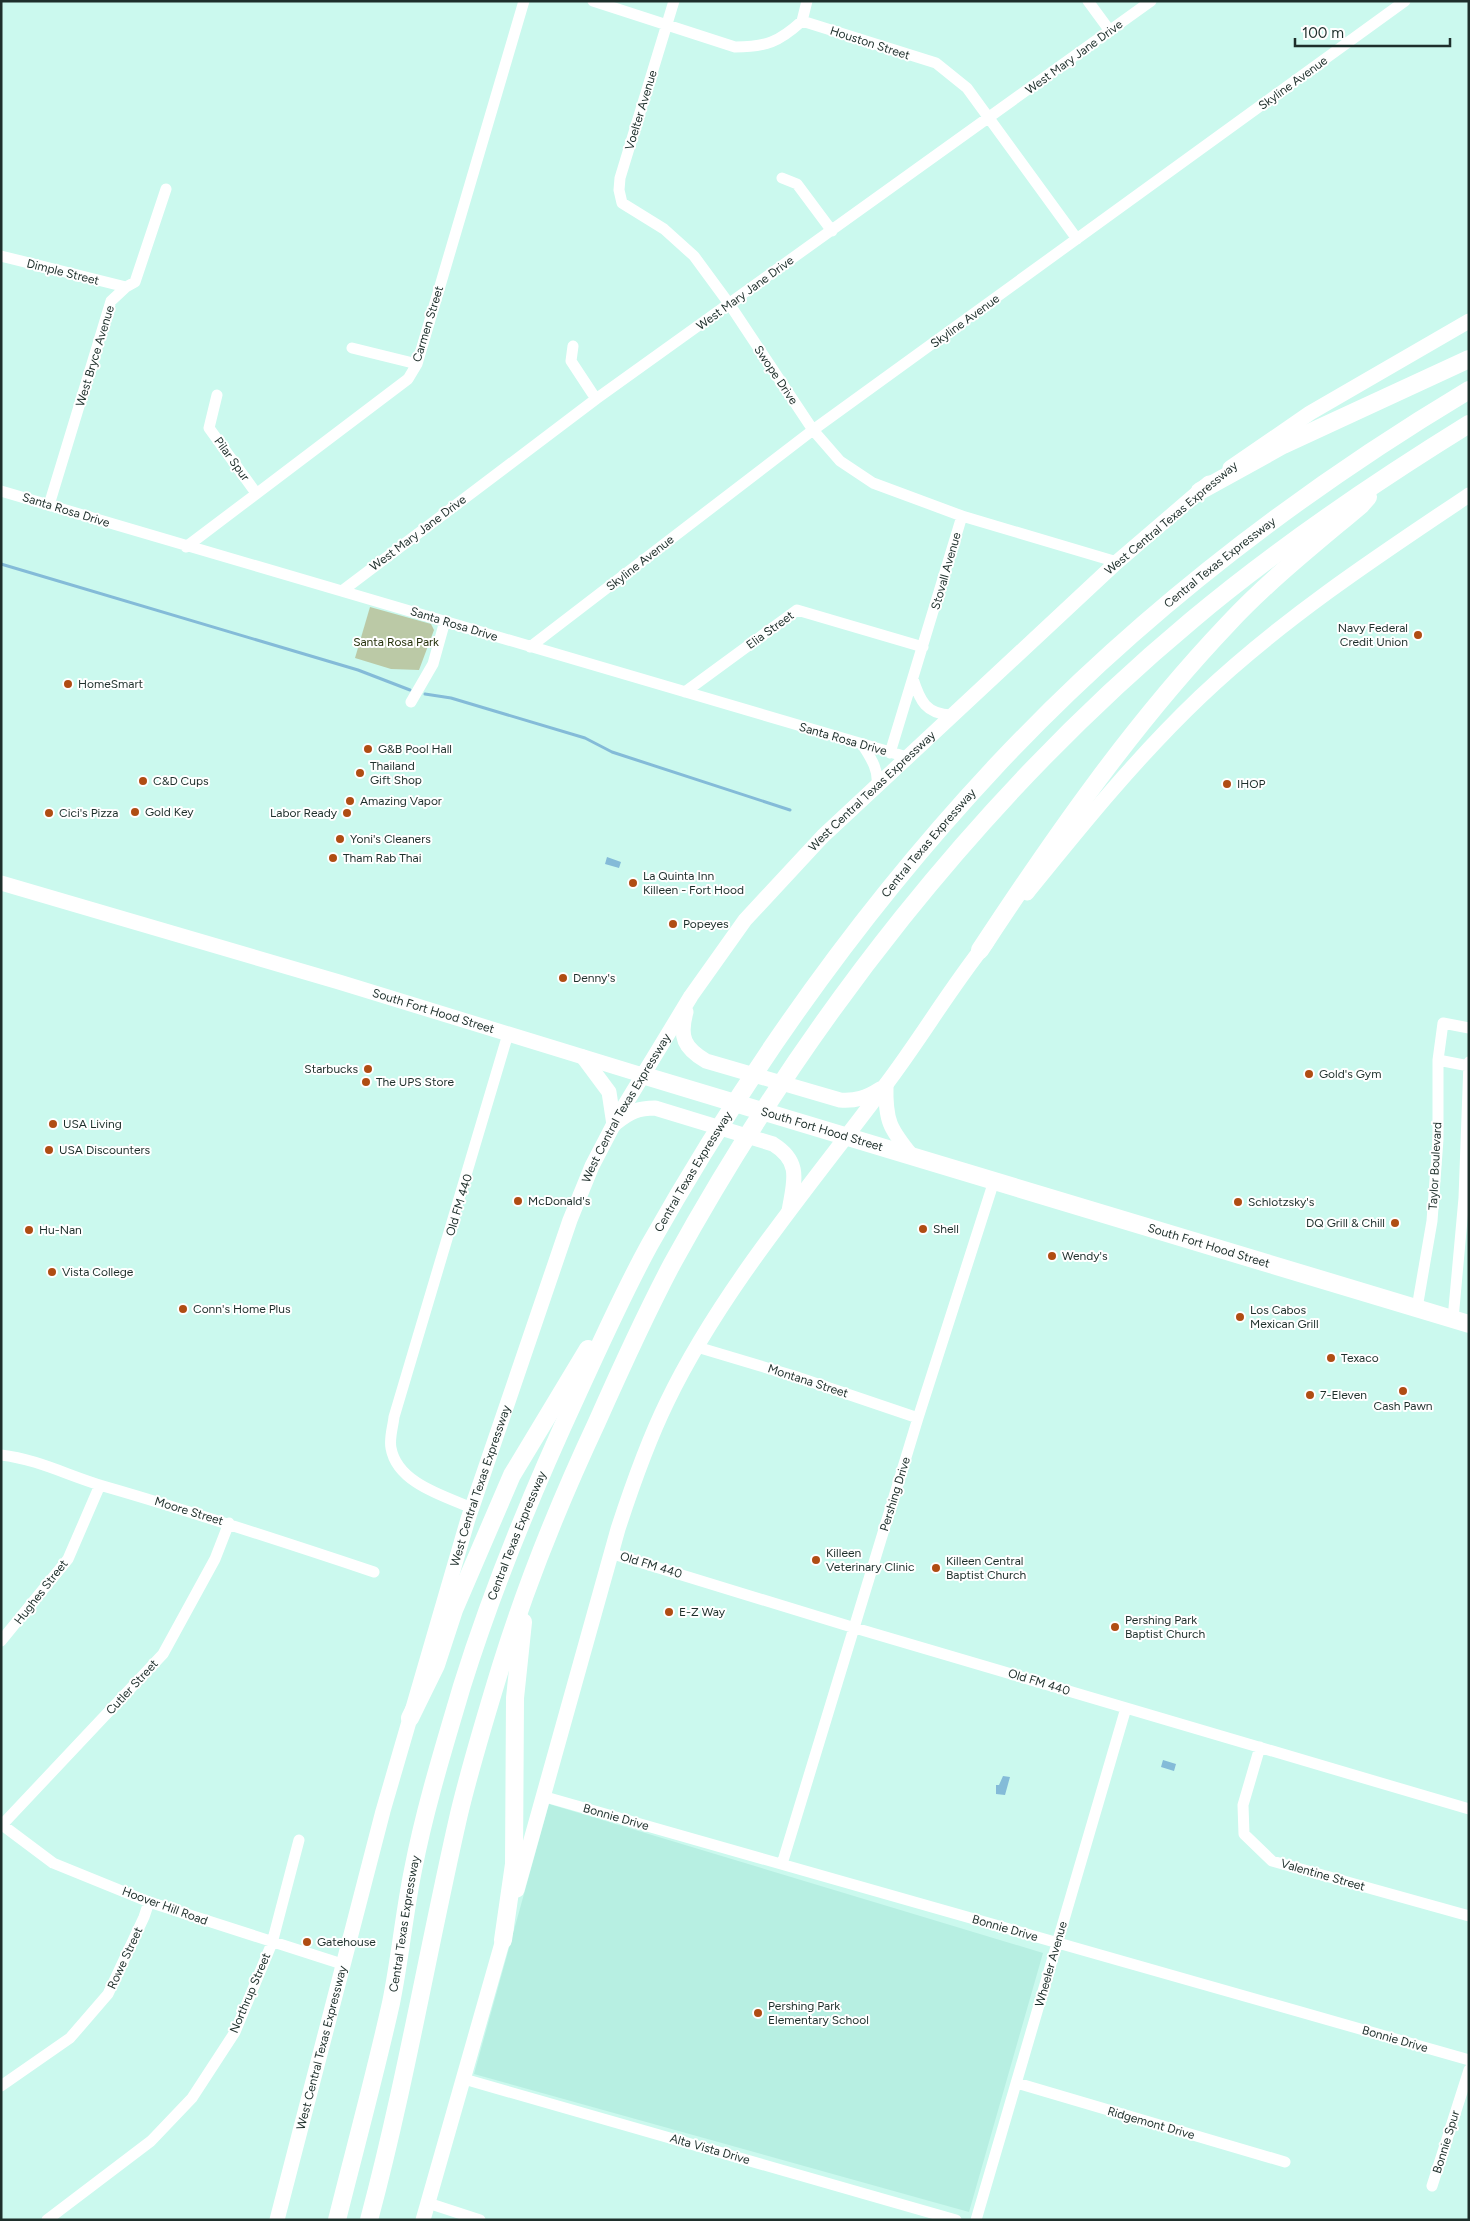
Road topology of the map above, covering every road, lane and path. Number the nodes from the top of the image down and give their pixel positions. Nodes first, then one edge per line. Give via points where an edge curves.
1 (524, 1) edge
2 (593, 1) edge
3 (674, 1) edge
4 (808, 1) edge
5 (1088, 1) edge
6 (1151, 1) edge
7 (1405, 1) edge
8 (802, 21) junction
9 (666, 25) junction
10 (1110, 31) junction
11 (990, 118) junction
12 (782, 178) dead end
13 (166, 189) dead end
14 (620, 196) joint
15 (832, 230) junction
16 (1077, 240) junction
17 (1, 256) edge
18 (126, 287) junction
19 (730, 305) junction
20 (1469, 321) edge
21 (573, 346) dead end
22 (352, 348) dead end
23 (1469, 359) edge
24 (417, 364) junction
25 (1469, 390) edge
26 (217, 395) dead end
27 (596, 399) junction
28 (1469, 424) edge
29 (813, 430) junction
30 (1386, 475) junction
31 (1, 491) edge
32 (1200, 491) junction
33 (256, 493) junction
34 (1469, 495) edge
35 (49, 505) junction
36 (962, 516) junction
37 (186, 546) junction
38 (1117, 562) junction
39 (342, 590) junction
40 (445, 621) junction
41 (530, 647) junction
42 (923, 647) junction
43 (913, 679) junction
44 (685, 692) junction
45 (412, 702) dead end
46 (951, 715) junction
47 (862, 744) junction
48 (890, 753) junction
49 (907, 757) junction
50 (877, 785) junction
51 (1, 884) edge
52 (980, 950) junction
53 (691, 996) junction
54 (1469, 1028) edge
55 (508, 1034) junction
56 (583, 1057) junction
57 (1438, 1060) junction
58 (1469, 1062) edge
59 (1469, 1066) edge
60 (642, 1075) junction
61 (886, 1085) junction
62 (614, 1125) junction
63 (847, 1137) junction
64 (912, 1156) junction
65 (994, 1181) junction
66 (789, 1212) junction
67 (648, 1248) junction
68 (1417, 1308) junction
69 (1461, 1321) edge
70 (697, 1347) junction
71 (918, 1418) junction
72 (1, 1456) edge
73 (100, 1485) junction
74 (472, 1508) junction
75 (229, 1523) junction
76 (610, 1553) junction
77 (374, 1572) dead end
78 (526, 1591) junction
79 (855, 1628) junction
80 (1, 1641) edge
81 (1126, 1708) junction
82 (410, 1718) junction
83 (1260, 1747) junction
84 (542, 1796) junction
85 (1469, 1809) edge
86 (2, 1825) edge
87 (299, 1840) dead end
88 (782, 1864) junction
89 (149, 1902) junction
90 (1469, 1916) edge
91 (503, 1940) junction
92 (1057, 1942) junction
93 (272, 1943) junction
94 (342, 1964) junction
95 (1469, 2060) edge
96 (1469, 2070) edge
97 (464, 2079) junction
98 (1017, 2083) junction
99 (1, 2086) edge
100 (1285, 2162) dead end
101 (1432, 2186) dead end
102 (428, 2203) junction
103 (46, 2220) edge
104 (277, 2220) edge
105 (337, 2220) edge
106 (369, 2220) edge
107 (423, 2220) edge
108 (480, 2220) edge
109 (956, 2220) edge
110 (976, 2220) edge

1 - 24 street, Carmen Street
2 - 9 street
3 - 9 street, Voelter Avenue
4 - 8 street
5 - 10 street
6 - 10 street, West Mary Jane Drive
7 - 16 street, Skyline Avenue
8 - 9 street via 771,43 756,47 735,47
8 - 11 street, Houston Street via 936,63 968,88
9 - 14 street, Voelter Avenue via 620,178
10 - 11 street, West Mary Jane Drive
11 - 15 street, West Mary Jane Drive
11 - 16 street, Houston Street
12 - 15 street via 797,184
13 - 18 street, West Bryce Avenue via 135,282
14 - 19 street, Swope Drive via 622,203 664,229 694,256
15 - 19 street, West Mary Jane Drive
16 - 29 street, Skyline Avenue
17 - 18 street, Dimple Street
18 - 35 street, West Bryce Avenue via 111,301
19 - 27 street, West Mary Jane Drive
19 - 29 street, Swope Drive
20 - 32 main road, West Central Texas Expressway via 1310,413 1245,456
21 - 27 street via 571,361
22 - 24 street
23 - 32 highway via 1283,444
24 - 33 street, Carmen Street via 408,379
25 - 67 highway, Central Texas Expressway via 1340,471 1259,530 1161,610 1070,692 998,764 888,889 831,964 770,1050
26 - 33 street, Pilar Spur via 209,428
27 - 39 street, West Mary Jane Drive
28 - 30 highway
29 - 36 street, Swope Drive via 840,460 873,483
29 - 41 street, Skyline Avenue
30 - 52 highway via 1361,505 1229,623 1175,683 1094,785
30 - 78 highway via 1294,540 1191,620 1063,738 1005,798 904,914 799,1058 672,1265 582,1454
31 - 35 street, Santa Rosa Drive
32 - 38 main road, West Central Texas Expressway
33 - 37 street, Carmen Street
34 - 52 main road via 1311,605 1201,696 1112,788
35 - 37 street, Santa Rosa Drive
36 - 38 street, Stovall Avenue
36 - 42 street, Stovall Avenue
37 - 39 street, Santa Rosa Drive
38 - 46 main road, West Central Texas Expressway
39 - 40 street, Santa Rosa Drive
40 - 41 street, Santa Rosa Drive
40 - 45 street via 433,664
41 - 44 street, Santa Rosa Drive
42 - 43 street, Stovall Avenue
42 - 44 street, Elia Street via 797,610
43 - 46 street via 929,710 938,715
43 - 48 street, Stovall Avenue
44 - 47 street, Santa Rosa Drive
46 - 49 main road, West Central Texas Expressway
47 - 48 street, Santa Rosa Drive
47 - 50 street via 874,765
48 - 49 street, Santa Rosa Drive
49 - 50 main road, West Central Texas Expressway
50 - 53 main road, West Central Texas Expressway via 745,920
51 - 55 main road, South Fort Hood Street
52 - 61 main road
53 - 60 main road, West Central Texas Expressway
53 - 61 main road via 682,1027 685,1041 692,1053 706,1061 840,1100 869,1096
54 - 57 street, Taylor Boulevard via 1443,1023
55 - 56 main road, South Fort Hood Street
55 - 74 street, Old FM 440 via 391,1436 391,1449 409,1476 428,1489
56 - 60 main road, South Fort Hood Street
56 - 62 main road via 609,1092
57 - 59 street
57 - 68 street, Taylor Boulevard via 1438,1139 1432,1221
58 - 59 street
59 - 69 street
60 - 62 main road, West Central Texas Expressway
60 - 63 highway, South Fort Hood Street
61 - 63 main road
61 - 64 main road via 886,1112 893,1132
62 - 66 main road via 629,1112 655,1108 773,1144 785,1152 793,1164
62 - 74 main road, West Central Texas Expressway via 592,1166 570,1220
63 - 64 highway, South Fort Hood Street
63 - 66 main road
64 - 65 highway, South Fort Hood Street
65 - 68 highway, South Fort Hood Street
65 - 71 street, Pershing Drive
66 - 70 main road
67 - 82 highway via 512,1475 454,1610 436,1665
67 - 105 highway, Central Texas Expressway via 604,1336 538,1483 502,1571 463,1682 413,1867 391,2002
68 - 69 highway, South Fort Hood Street
70 - 71 street, Montana Street
70 - 76 main road via 651,1437
71 - 79 street, Pershing Drive
72 - 73 street, Moore Street via 49,1466
73 - 75 street, Moore Street
73 - 80 street, Hughes Street via 68,1559
74 - 82 main road, West Central Texas Expressway
75 - 77 street, Moore Street
75 - 86 street, Cutler Street via 215,1559 163,1654
76 - 79 street, Old FM 440
76 - 84 main road
78 - 91 highway via 515,1698 514,1864
78 - 106 highway via 502,1661 460,1811 399,2097
79 - 81 street, Old FM 440
79 - 88 street, Pershing Drive
81 - 83 street, Old FM 440
81 - 92 street, Wheeler Avenue
82 - 94 main road, West Central Texas Expressway
83 - 85 street, Old FM 440
83 - 90 street, Valentine Street via 1243,1805 1244,1834 1272,1861
84 - 88 street, Bonnie Drive
84 - 91 main road
86 - 89 street, Hoover Hill Road via 53,1863
87 - 93 street, Northrup Street
88 - 92 street, Bonnie Drive
89 - 93 street, Hoover Hill Road
89 - 99 street, Rowe Street via 108,1994 70,2038
91 - 97 main road
92 - 95 street, Bonnie Drive
92 - 98 street, Wheeler Avenue
93 - 94 street, Hoover Hill Road
93 - 103 street, Northrup Street via 235,2032 192,2098 151,2141
94 - 104 main road, West Central Texas Expressway
96 - 101 street, Bonnie Spur
97 - 102 main road
97 - 109 street, Alta Vista Drive
98 - 100 street, Ridgemont Drive
98 - 110 street, Wheeler Avenue
102 - 107 main road
102 - 108 street

